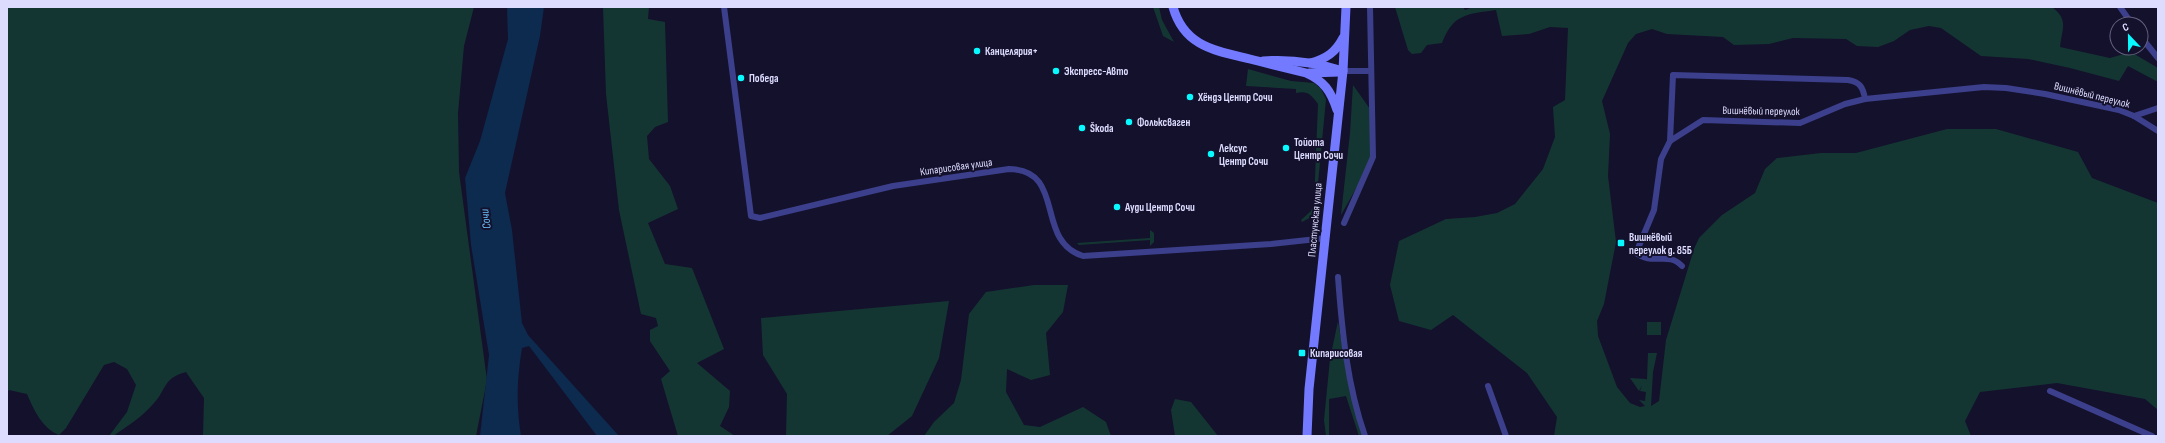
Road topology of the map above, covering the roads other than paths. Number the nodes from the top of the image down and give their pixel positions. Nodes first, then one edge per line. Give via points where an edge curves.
1 (724, 7) edge
2 (1173, 7) edge
3 (1346, 7) edge
4 (1370, 7) edge
5 (2120, 7) edge
6 (2126, 16) edge
7 (1344, 35) junction
8 (2149, 47) edge
9 (2158, 58) edge
10 (1307, 68) junction
11 (1343, 71) junction
12 (1371, 71) junction
13 (1865, 99) junction
14 (2158, 108) edge
15 (1338, 113) junction
16 (2134, 116) junction
17 (2158, 131) edge
18 (1670, 141) junction
19 (1344, 222) dead end
20 (1326, 238) junction
21 (1682, 266) dead end
22 (1338, 277) dead end
23 (1488, 386) dead end
24 (2050, 391) dead end
25 (1307, 436) edge
26 (1365, 436) edge
27 (1506, 436) edge
28 (2152, 436) edge

1 - 20 street, Кипарисовая улица via 751,216 760,218 893,186 1009,169 1027,171 1041,183 1057,232 1067,249 1082,256
2 - 10 main road via 1181,26 1201,44 1220,52 1258,61
3 - 7 main road, Пластунская улица
4 - 12 street
5 - 6 street
7 - 10 main road via 1338,47
7 - 11 main road, Пластунская улица
8 - 9 street
10 - 11 main road via 1331,74
10 - 15 main road via 1330,90
11 - 12 street
11 - 15 main road, Пластунская улица
12 - 19 street via 1373,157
13 - 16 street, Вишнёвый переулок via 1978,88 2006,88 2119,110
13 - 18 street, Вишнёвый переулок via 1845,104 1800,123 1703,120
13 - 18 street via 1861,85 1848,80 1673,75
14 - 16 street
15 - 20 main road, Пластунская улица
16 - 17 street, Вишнёвый переулок
18 - 21 street via 1661,159 1654,210 1636,253 1647,260 1671,258
20 - 25 main road, Пластунская улица via 1309,388
22 - 26 street via 1341,322
23 - 27 street
24 - 28 street

